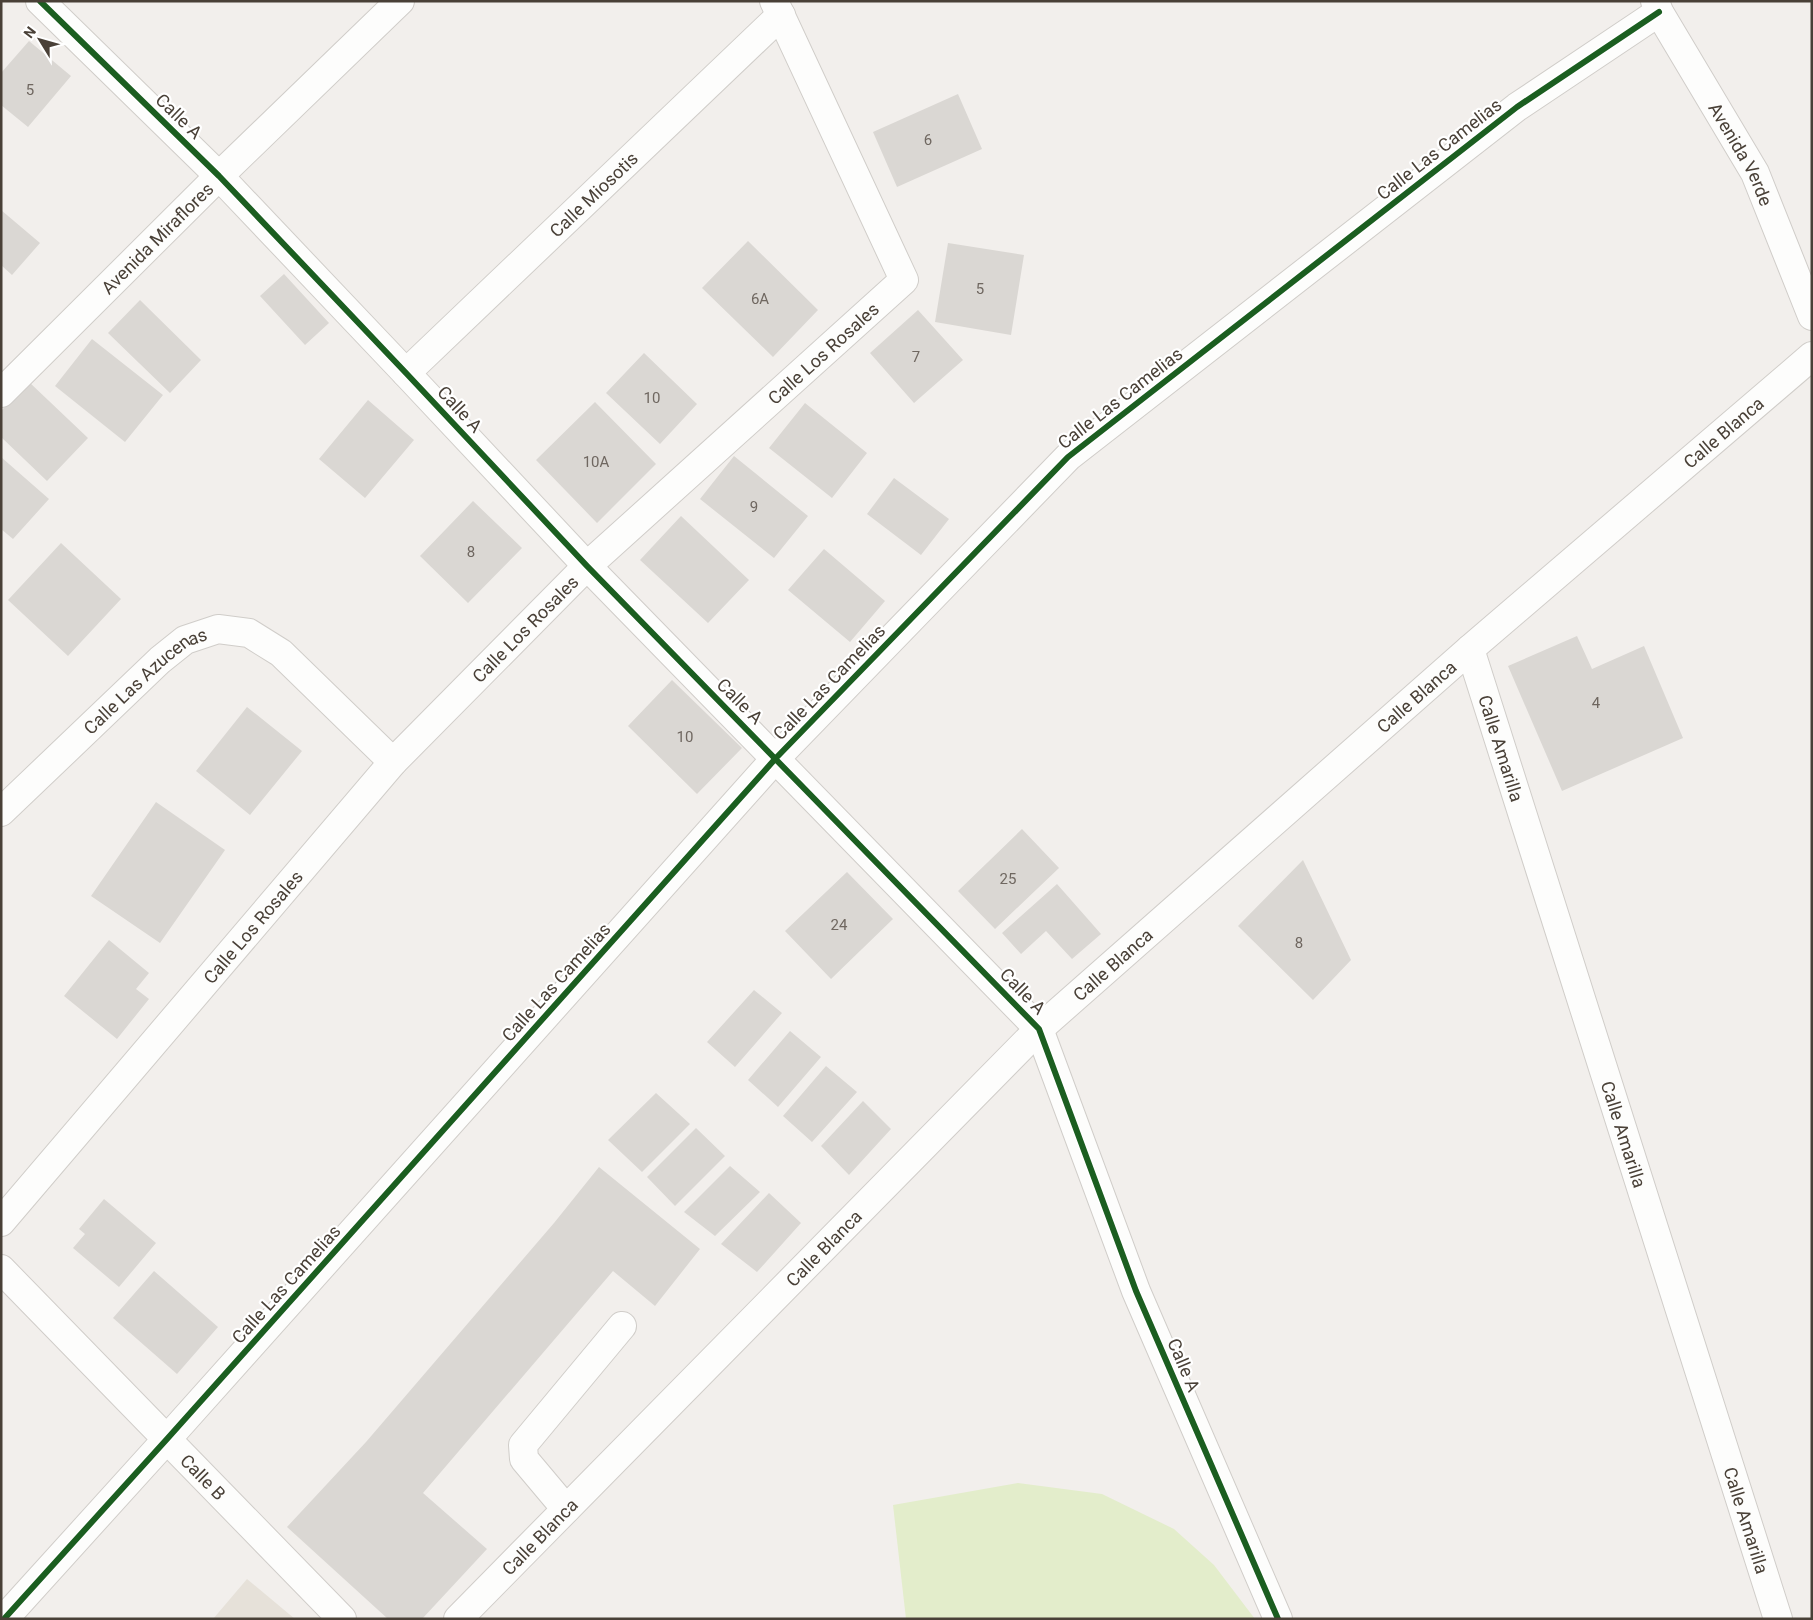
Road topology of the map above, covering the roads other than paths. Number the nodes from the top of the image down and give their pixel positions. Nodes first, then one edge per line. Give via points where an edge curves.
1 (40, 1) edge
2 (400, 1) edge
3 (1657, 6) edge
4 (777, 8) edge
5 (219, 176) junction
6 (1812, 316) edge
7 (1812, 356) edge
8 (406, 373) junction
9 (1, 393) edge
10 (587, 566) junction
11 (1470, 649) junction
12 (776, 758) junction
13 (393, 762) junction
14 (1, 812) edge
15 (1039, 1029) junction
16 (1, 1222) edge
17 (1, 1269) edge
18 (622, 1326) dead end
19 (167, 1439) junction
20 (566, 1509) junction
21 (4, 1619) edge
22 (342, 1619) edge
23 (458, 1619) edge
24 (1278, 1619) edge
25 (1778, 1619) edge

1 - 5 street, Calle A
2 - 5 street, Avenida Miraflores
3 - 6 street, Avenida Verde via 1755,173
3 - 12 street, Calle Las Camelias via 1517,108 1068,457
4 - 8 street, Calle Miosotis
4 - 10 street, Calle Los Rosales via 904,280
5 - 8 street, Calle A
5 - 9 street, Avenida Miraflores
7 - 11 street, Calle Blanca
8 - 10 street, Calle A
10 - 12 street, Calle A
10 - 13 street, Calle Los Rosales
11 - 15 street, Calle Blanca
11 - 25 street, Calle Amarilla
12 - 15 street, Calle A
12 - 19 street, Calle Las Camelias
13 - 14 street, Calle Las Azucenas via 281,653 249,633 218,629 185,640 160,660
13 - 16 street, Calle Los Rosales
15 - 20 street, Calle Blanca
15 - 24 street, Calle A via 1136,1291
17 - 19 street, Calle B
18 - 20 street via 523,1444 524,1459
19 - 21 street, Calle Las Camelias
19 - 22 street, Calle B
20 - 23 street, Calle Blanca

